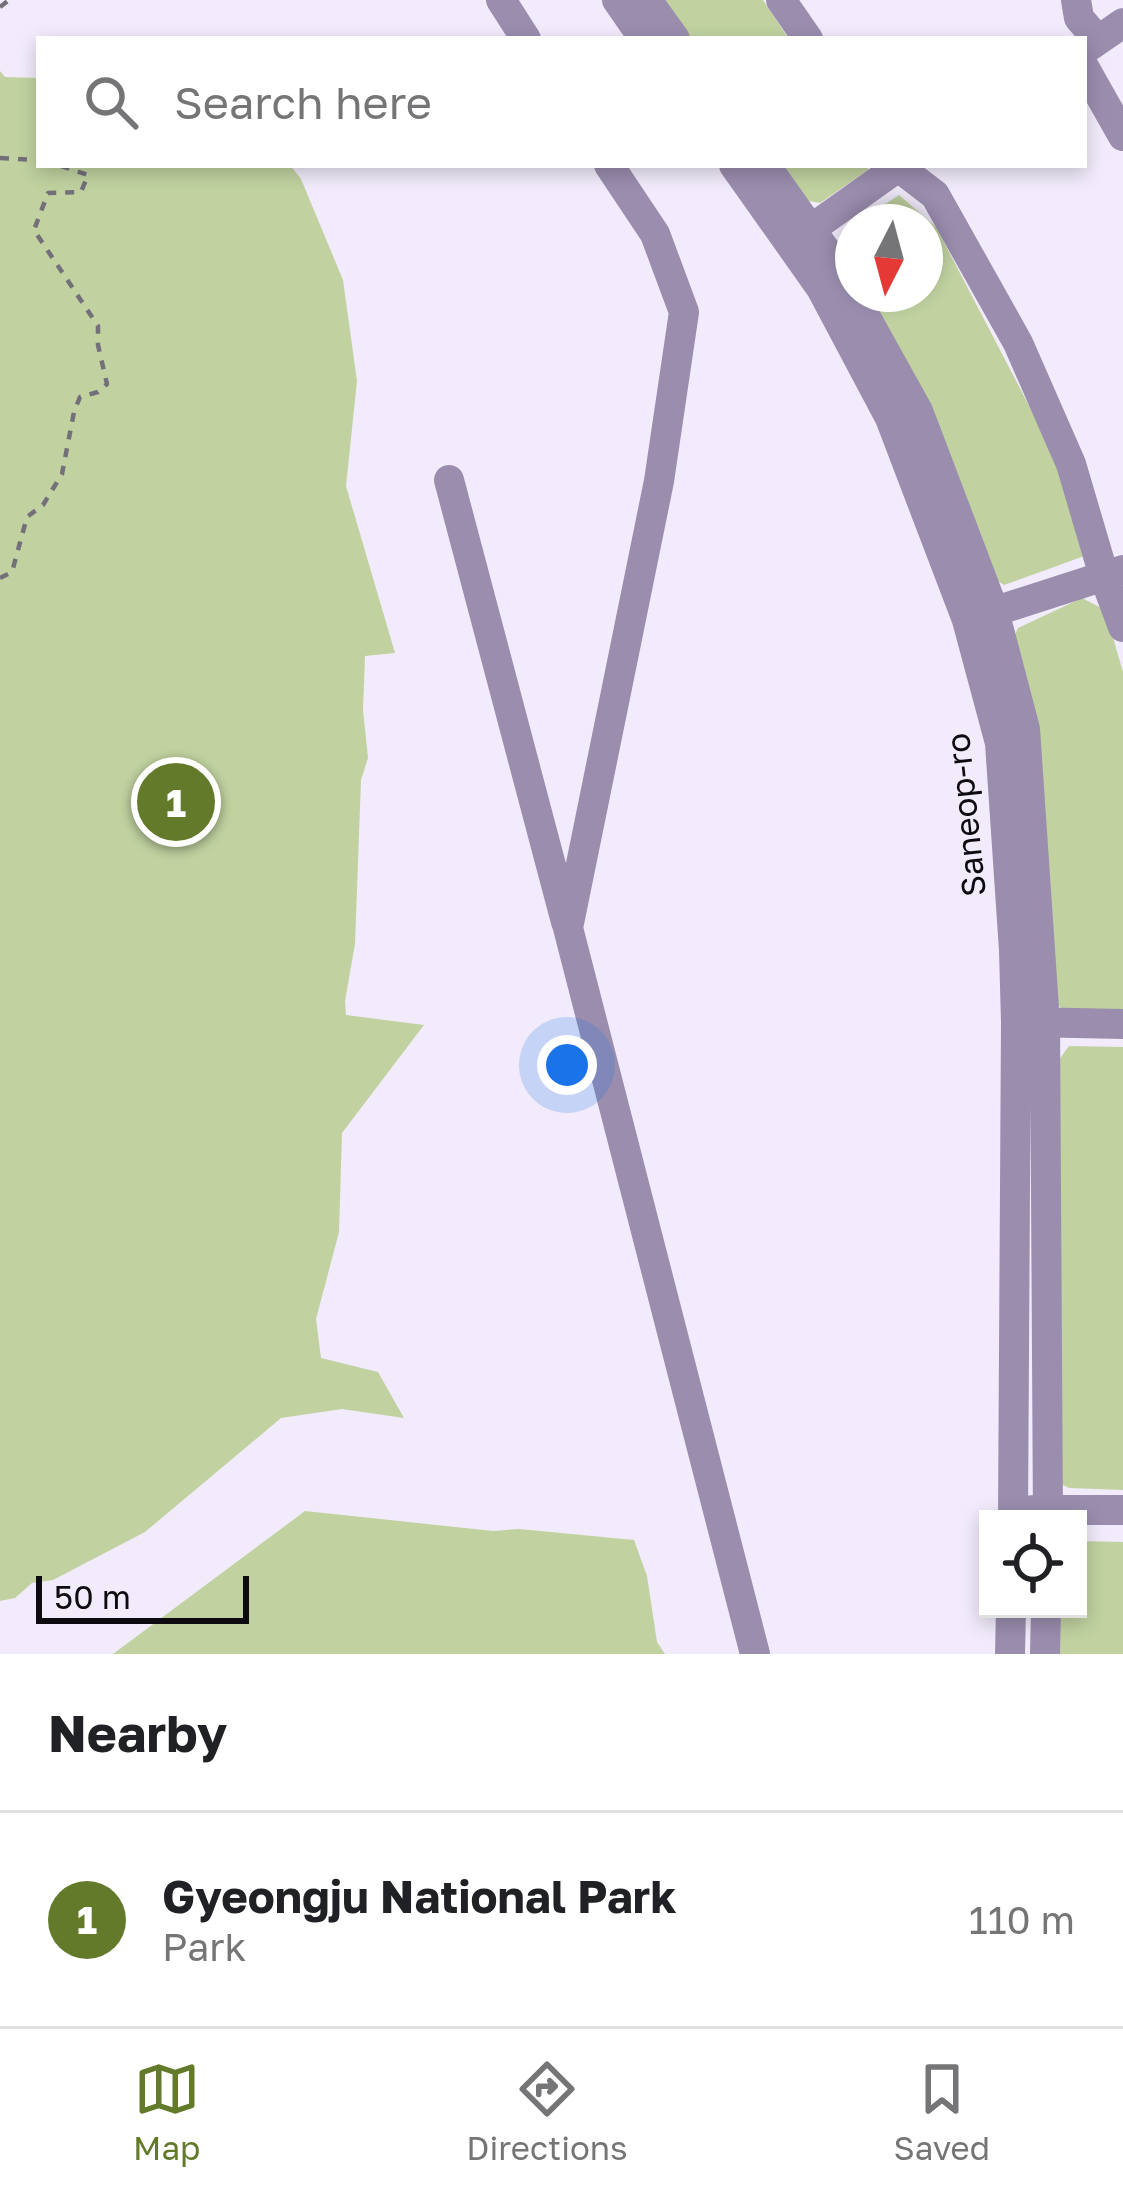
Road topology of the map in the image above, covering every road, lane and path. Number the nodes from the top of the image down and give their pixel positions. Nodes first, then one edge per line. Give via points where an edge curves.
1 (9, 0) edge
2 (501, 0) edge
3 (617, 0) edge
4 (647, 0) edge
5 (781, 0) edge
6 (1076, 0) edge
7 (0, 7) edge
8 (524, 36) edge
9 (642, 36) edge
10 (673, 36) edge
11 (806, 36) edge
12 (1097, 45) edge
13 (1123, 136) edge
14 (0, 158) edge
15 (36, 160) edge
16 (67, 168) edge
17 (611, 168) edge
18 (736, 168) edge
19 (767, 168) edge
20 (895, 168) edge
21 (901, 168) edge
22 (811, 229) junction
23 (449, 479) dead end
24 (1113, 573) edge
25 (0, 578) edge
26 (981, 616) junction
27 (1123, 626) edge
28 (568, 928) junction
29 (1030, 1022) junction
30 (1123, 1024) edge
31 (1013, 1510) edge
32 (1048, 1510) edge
33 (1123, 1510) edge
34 (1087, 1512) edge
35 (1011, 1618) edge
36 (1046, 1618) edge
37 (755, 1654) edge
38 (1010, 1654) edge
39 (1045, 1654) edge

1 - 7 path
2 - 8 street
3 - 9 street
4 - 10 street
5 - 11 street
6 - 12 street
12 - 13 street
14 - 15 path
16 - 25 path via 88,175 81,193 48,193 34,230 98,326 107,384 80,397 57,484 27,517 12,572
17 - 28 street via 655,234 684,312 659,481
18 - 26 street, Saneop-ro via 821,288
19 - 22 street, Saneop-ro
20 - 22 street
21 - 24 street via 935,195 1018,343
22 - 26 street, Saneop-ro via 918,411
23 - 28 street
24 - 26 street
24 - 27 street
26 - 29 street, Saneop-ro via 1000,743 1014,950
28 - 37 street
29 - 30 street
29 - 31 street, Saneop-ro
29 - 32 street, Saneop-ro
33 - 34 street
35 - 38 street
36 - 39 street

